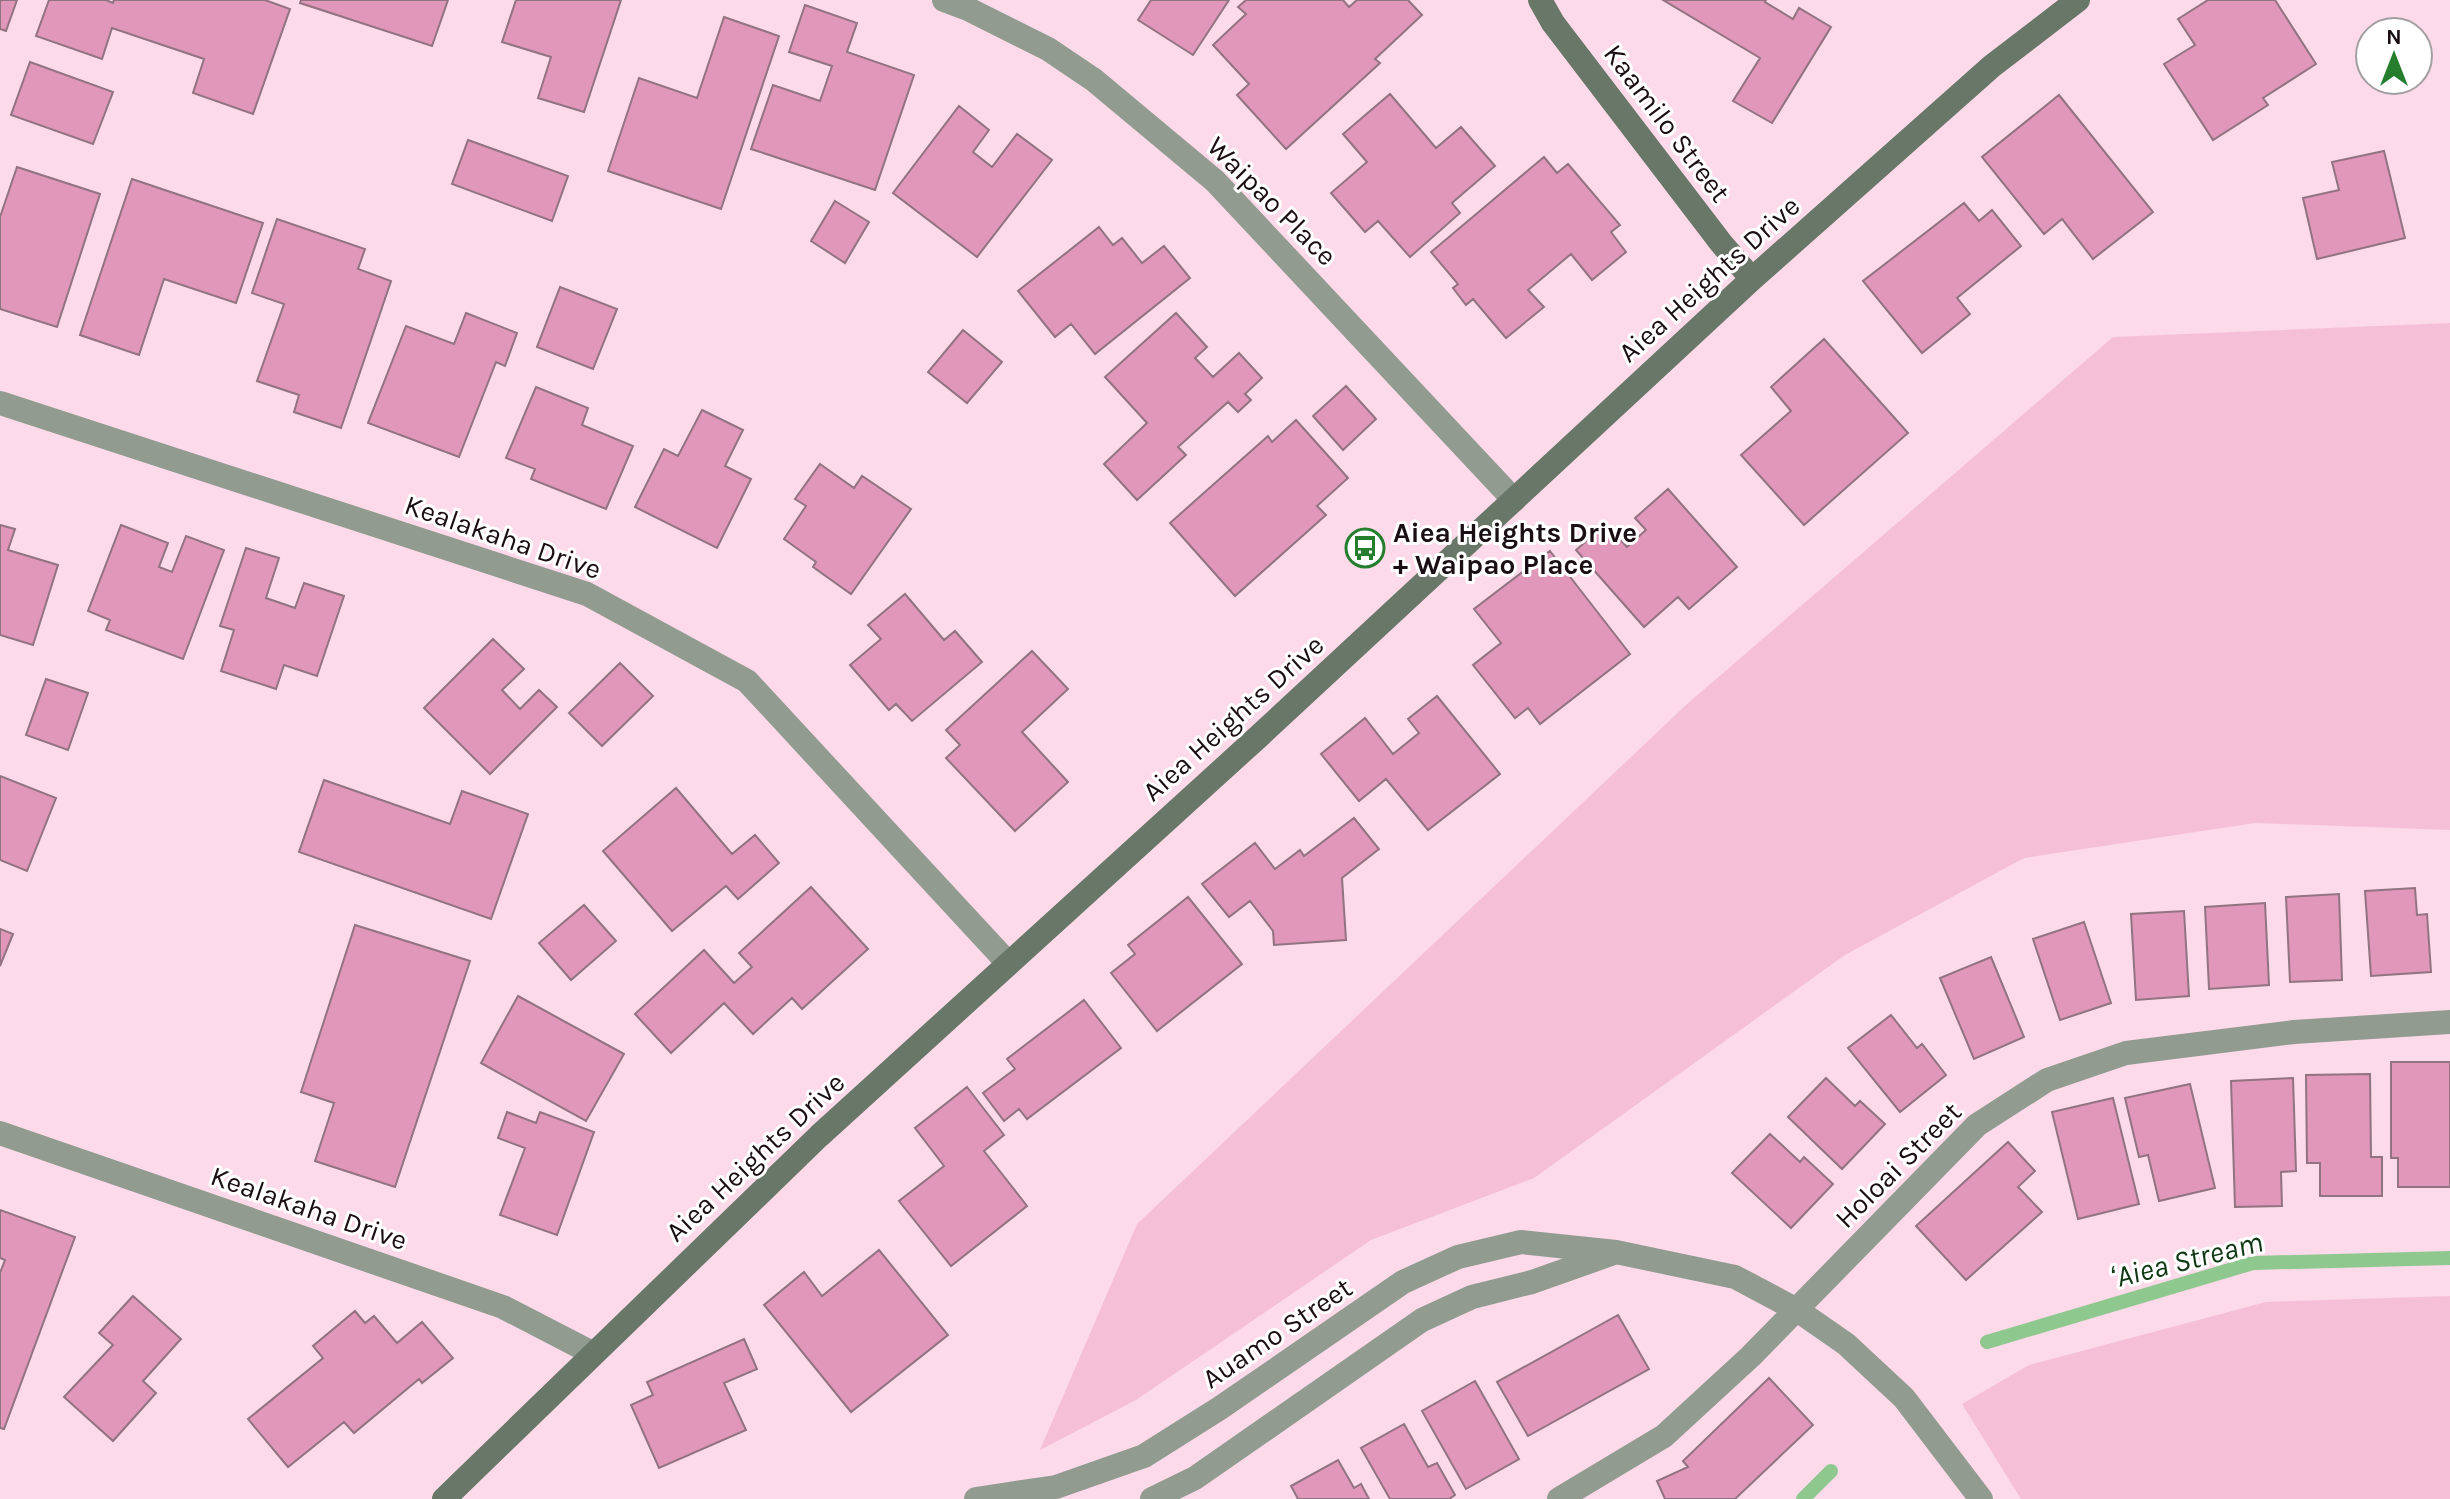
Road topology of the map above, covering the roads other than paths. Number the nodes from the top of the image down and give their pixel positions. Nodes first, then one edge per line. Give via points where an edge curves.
1 (944, 0) edge
2 (1540, 0) edge
3 (2078, 0) edge
4 (1752, 279) junction
5 (0, 403) edge
6 (1514, 500) junction
7 (1008, 963) junction
8 (2450, 1022) edge
9 (0, 1133) edge
10 (1616, 1252) junction
11 (1797, 1310) junction
12 (592, 1353) junction
13 (444, 1499) edge
14 (976, 1499) edge
15 (1152, 1499) edge
16 (1559, 1499) edge
17 (1981, 1499) edge

1 - 6 street, Waipao Place via 1048,49 1094,80 1215,181
2 - 4 street, Kaamilo Street
3 - 4 street, Aiea Heights Drive via 1992,66
4 - 6 street, Aiea Heights Drive
5 - 7 street, Kealakaha Drive via 587,594 747,681
6 - 7 street, Aiea Heights Drive
7 - 12 street, Aiea Heights Drive
8 - 11 street, Holoai Street via 2294,1032 2126,1053 2047,1080 1977,1125
9 - 12 street, Kealakaha Drive via 503,1307
10 - 11 street, Auamo Street via 1735,1277
10 - 14 street, Auamo Street via 1521,1242 1458,1257 1403,1282 1144,1456 1056,1487
10 - 15 street via 1472,1297 1422,1320 1195,1478
11 - 16 street, Holoai Street via 1664,1436
11 - 17 street, Auamo Street via 1846,1344 1904,1398
12 - 13 street, Aiea Heights Drive

